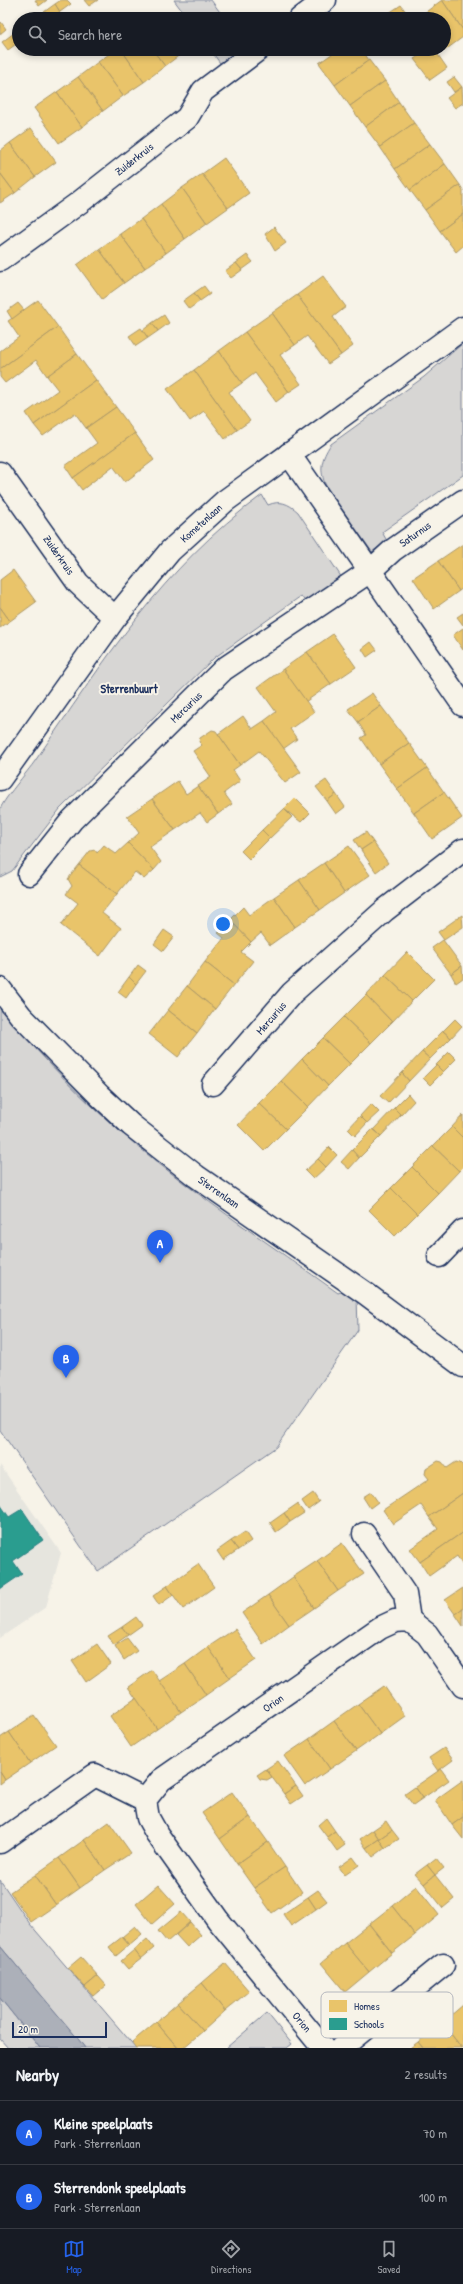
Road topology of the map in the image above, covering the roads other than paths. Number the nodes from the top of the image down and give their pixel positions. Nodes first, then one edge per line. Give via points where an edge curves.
1 (325, 0) edge
2 (309, 12) edge
3 (249, 56) edge
4 (0, 260) edge
5 (463, 328) edge
6 (289, 454) junction
7 (3, 484) edge
8 (463, 501) edge
9 (370, 571) junction
10 (115, 618) junction
11 (463, 706) edge
12 (0, 779) edge
13 (463, 850) edge
14 (29, 874) dead end
15 (0, 989) edge
16 (213, 1084) dead end
17 (463, 1231) edge
18 (439, 1256) dead end
19 (463, 1366) edge
20 (364, 1534) dead end
21 (409, 1620) junction
22 (463, 1686) edge
23 (145, 1800) junction
24 (0, 1842) edge
25 (443, 1965) dead end
26 (410, 1992) edge
27 (353, 2038) edge
28 (323, 2048) edge
29 (341, 2048) edge

1 - 2 street
3 - 4 street, Zuiderkruis via 203,90 187,118 80,202
5 - 6 street, Kometenlaan
6 - 9 street
6 - 10 street, Kometenlaan via 225,501 170,551
7 - 10 street, Zuiderkruis via 78,583
8 - 9 street, Saturnus via 393,550
9 - 11 street
9 - 14 street, Mercurius via 224,669 72,820
10 - 12 street, Kometenlaan
13 - 16 street, Mercurius via 385,910 292,993
15 - 19 street, Sterrenlaan via 32,1027 131,1125 196,1176 365,1293
17 - 18 street
20 - 21 street via 405,1594
21 - 22 street via 427,1634
21 - 23 street, Orion via 380,1628 161,1780
23 - 24 street via 95,1775
23 - 28 street, Orion via 148,1818 218,1920
25 - 26 street
27 - 29 street

